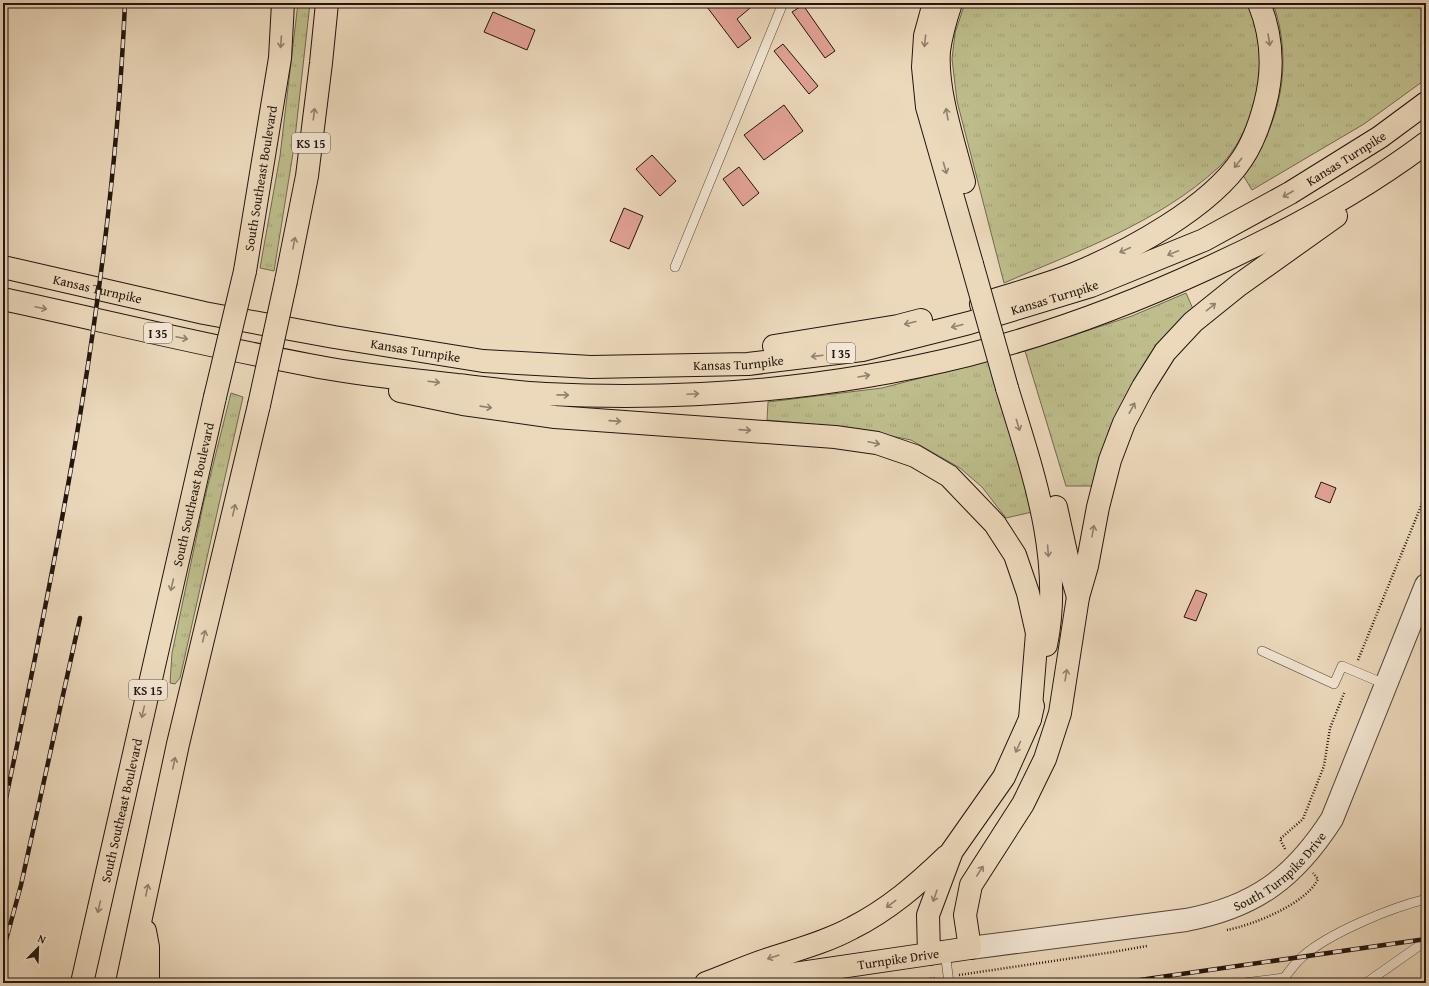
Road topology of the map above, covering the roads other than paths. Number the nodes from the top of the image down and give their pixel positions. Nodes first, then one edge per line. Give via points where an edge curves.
1 (284, 3) edge
2 (326, 3) edge
3 (783, 3) edge
4 (934, 3) edge
5 (951, 3) edge
6 (1259, 3) edge
7 (1426, 103) edge
8 (1426, 143) edge
9 (1426, 154) edge
10 (978, 262) junction
11 (3, 267) edge
12 (675, 267) dead end
13 (3, 300) edge
14 (312, 366) junction
15 (591, 367) junction
16 (1014, 385) junction
17 (1426, 585) edge
18 (1078, 597) junction
19 (1262, 651) dead end
20 (1385, 684) junction
21 (1030, 719) junction
22 (952, 852) junction
23 (1426, 899) edge
24 (142, 915) junction
25 (1426, 940) edge
26 (970, 948) junction
27 (937, 953) junction
28 (1285, 981) edge
29 (82, 983) edge
30 (127, 983) edge
31 (148, 983) edge
32 (706, 983) edge
33 (732, 983) edge
34 (949, 983) edge
35 (1244, 983) edge
36 (1366, 983) edge

1 -> 29 main road, South Southeast Boulevard / KS 15, bridge via 280,58 245,271
24 -> 2 main road, KS 15, bridge via 178,744 286,281 306,176
3 - 12 lane
4 -> 10 main road via 925,36 923,67 927,107
10 -> 5 main road via 941,82 939,52
6 -> 15 main road via 1265,19 1271,54 1269,86 1260,122 1242,160 1217,189 1183,215 1133,246 1073,274 976,306 898,326 783,345 667,356
7 -> 15 main road, Kansas Turnpike / I 35 via 1380,137 1290,193 1204,240 1091,286 969,323 862,350 748,364
14 -> 8 main road, Kansas Turnpike / I 35 via 543,394 648,396 762,390 865,376 969,354 1072,323 1147,296 1254,247 1320,212 1403,161
18 -> 9 main road via 1110,460 1124,423 1165,352 1193,322 1239,284
10 - 16 main road, bridge
11 - 15 main road, Kansas Turnpike / I 35 via 204,313 334,337 483,361
13 -> 14 main road, Kansas Turnpike / I 35
14 -> 21 main road via 388,388 463,404 555,417 835,437 877,443 915,456 949,476 971,497 995,524 1015,555 1028,593 1037,633
16 - 18 main road via 1053,495
16 -> 21 main road via 1047,536 1050,581 1048,634
17 - 20 street, South Turnpike Drive
26 -> 18 main road via 966,915 970,885 1023,804 1045,759 1060,713
19 - 20 lane via 1334,684 1342,666
20 - 26 street, South Turnpike Drive via 1332,819 1314,846 1282,879 1260,894 1237,906 1186,920
21 -> 22 main road via 1004,777
22 -> 27 main road via 928,915
22 -> 32 main road via 915,887 852,928 816,944 770,958
23 - 28 lane via 1380,914 1338,934 1302,957
24 - 30 main road, KS 15
24 - 31 main road via 148,947
25 - 36 lane
26 - 27 main road, Turnpike Drive
27 - 33 main road, Turnpike Drive
27 - 34 lane
28 - 35 lane

